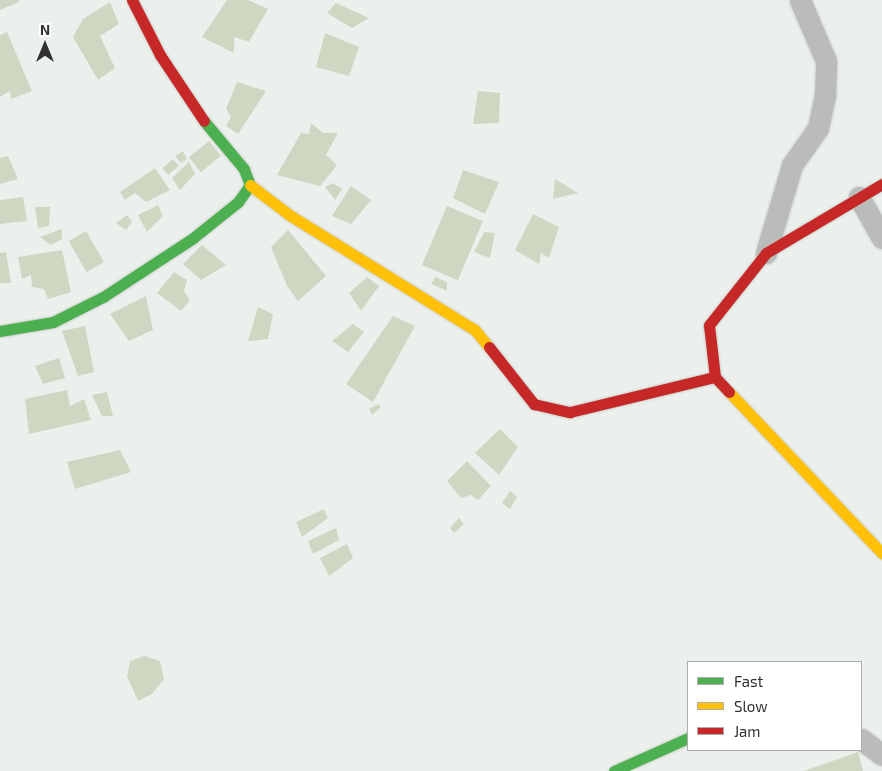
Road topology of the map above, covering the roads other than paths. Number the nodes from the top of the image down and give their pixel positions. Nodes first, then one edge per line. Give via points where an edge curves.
1 (132, 0) edge
2 (800, 0) edge
3 (250, 184) junction
4 (882, 184) edge
5 (859, 197) junction
6 (882, 238) edge
7 (766, 253) junction
8 (0, 331) edge
9 (716, 377) junction
10 (882, 553) edge
11 (687, 738) edge
12 (862, 741) edge
13 (882, 755) edge
14 (614, 771) edge

1 - 3 street via 160,55 201,118 244,170
2 - 7 street via 826,61 825,96 818,128 792,165
3 - 8 street via 238,202 194,238 103,297 53,322
3 - 9 street via 291,216 474,330 534,404 570,412
4 - 5 street
5 - 6 street
5 - 7 street
7 - 9 street via 709,325
9 - 10 street
11 - 14 street
12 - 13 street

